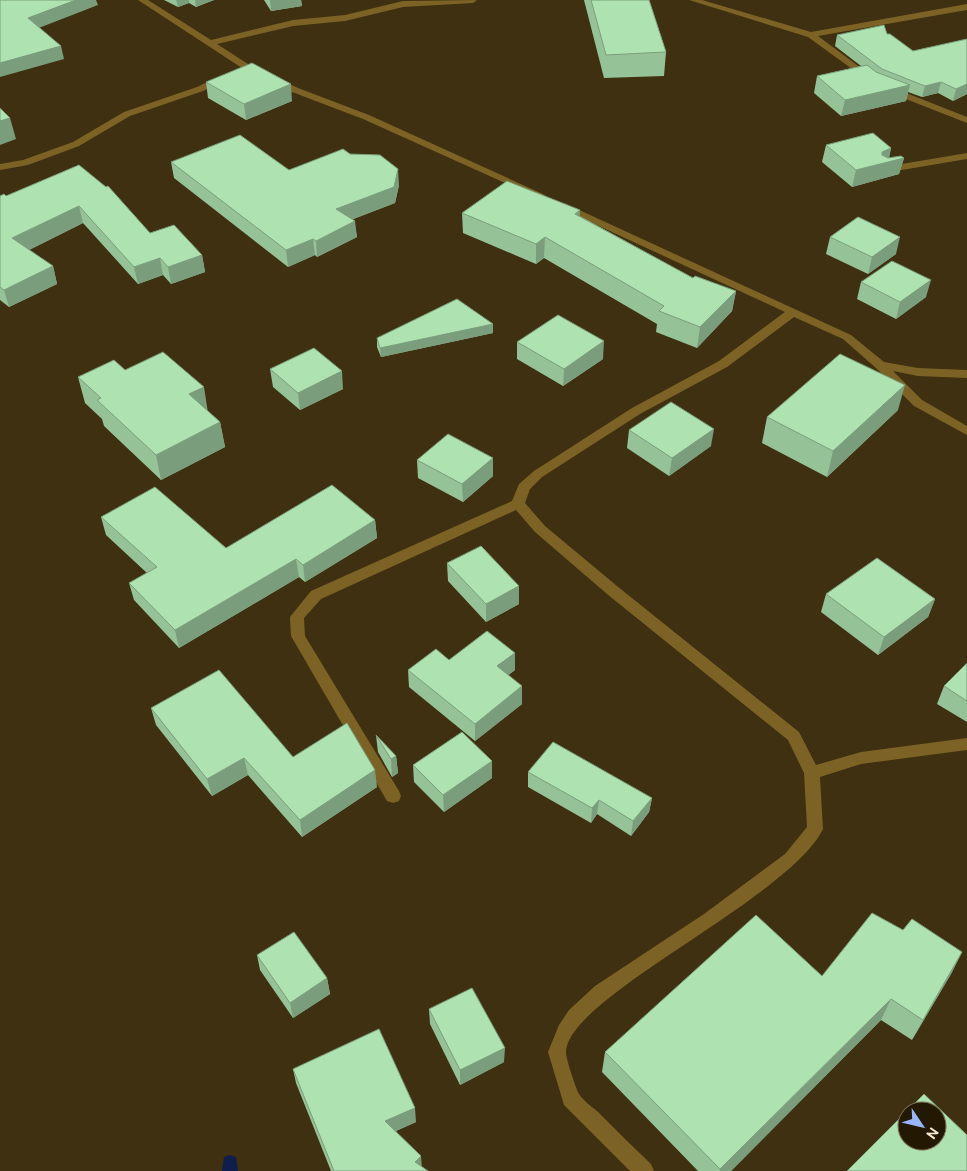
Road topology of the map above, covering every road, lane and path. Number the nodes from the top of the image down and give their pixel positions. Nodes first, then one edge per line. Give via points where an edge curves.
1 (142, 0) edge
2 (473, 0) edge
3 (693, 0) edge
4 (967, 7) edge
5 (811, 35) junction
6 (211, 43) junction
7 (238, 70) junction
8 (967, 120) edge
9 (967, 156) edge
10 (0, 167) edge
11 (884, 170) edge
12 (794, 312) junction
13 (880, 365) junction
14 (967, 374) edge
15 (967, 431) edge
16 (518, 504) junction
17 (967, 744) edge
18 (812, 773) junction
19 (393, 796) dead end
20 (644, 1171) edge

1 - 6 street
2 - 6 street via 403,4 345,18 292,23
3 - 5 street
4 - 5 street
5 - 8 street via 880,86
6 - 7 street
7 - 10 street via 200,88 127,114 76,144 25,163
7 - 12 street via 366,117
9 - 11 street
12 - 13 street via 847,337
12 - 16 street via 723,364 636,411 538,474 524,487
13 - 14 street via 918,372
13 - 15 street via 918,402
16 - 18 street via 540,528 612,590 794,736
16 - 19 street via 316,595 297,617 298,636
17 - 18 street via 861,758
18 - 20 street via 815,829 791,859 602,992 575,1016 565,1031 557,1052 571,1099

